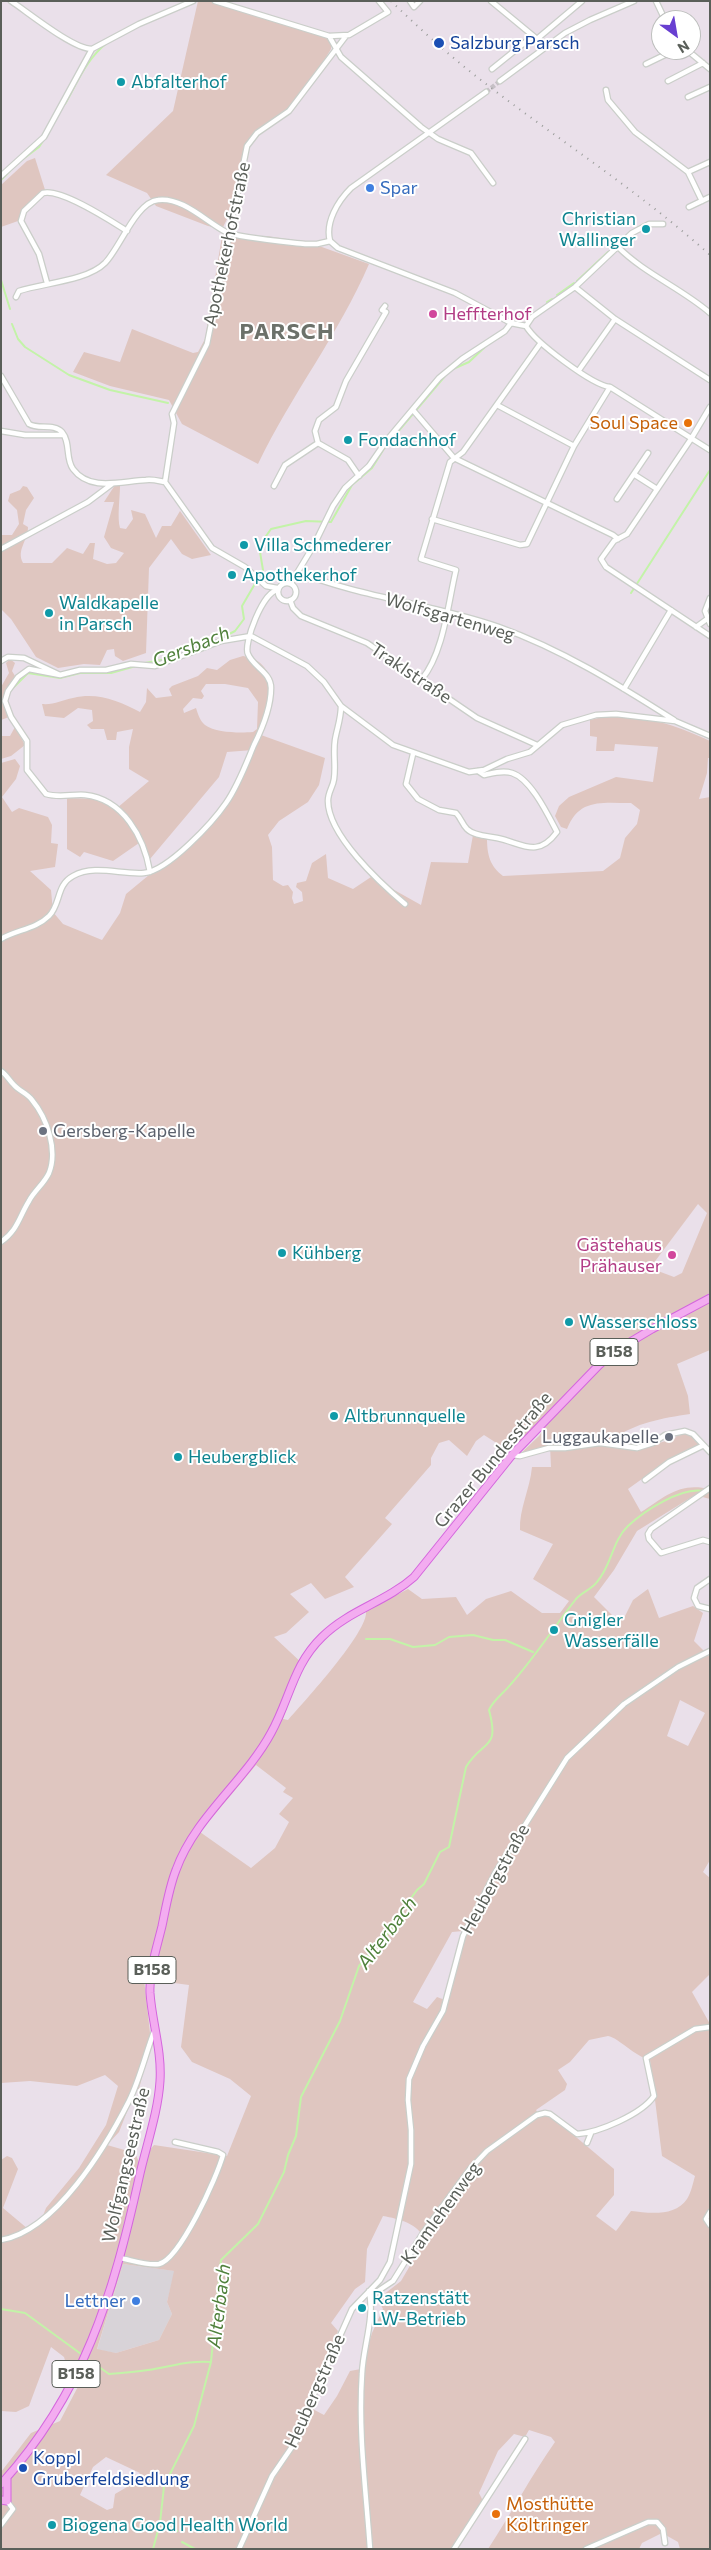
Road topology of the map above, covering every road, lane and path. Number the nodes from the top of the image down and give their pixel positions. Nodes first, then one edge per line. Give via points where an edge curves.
1 (11, 1) edge
2 (193, 1) edge
3 (215, 1) edge
4 (379, 1) edge
5 (410, 1) edge
6 (420, 1) edge
7 (491, 1) edge
8 (582, 1) edge
9 (634, 1) edge
10 (328, 36) junction
11 (346, 36) junction
12 (535, 37) junction
13 (92, 49) junction
14 (336, 50) junction
15 (654, 60) edge
16 (699, 60) edge
17 (703, 63) junction
18 (646, 64) dead end
19 (492, 68) dead end
20 (710, 69) edge
21 (500, 81) tunnel mouth
22 (668, 81) dead end
23 (710, 87) edge
24 (606, 90) dead end
25 (486, 92) tunnel mouth
26 (688, 97) dead end
27 (430, 134) junction
28 (710, 162) edge
29 (688, 172) junction
30 (1, 176) edge
31 (493, 183) dead end
32 (710, 197) edge
33 (702, 201) junction
34 (689, 207) dead end
35 (663, 224) dead end
36 (127, 231) junction
37 (228, 233) junction
38 (330, 241) junction
39 (618, 247) junction
40 (47, 284) junction
41 (575, 287) junction
42 (16, 297) dead end
43 (385, 306) dead end
44 (710, 312) edge
45 (615, 319) junction
46 (511, 323) junction
47 (526, 326) junction
48 (540, 344) junction
49 (579, 370) junction
50 (1, 376) edge
51 (710, 380) edge
52 (610, 387) junction
53 (497, 405) junction
54 (710, 407) edge
55 (413, 410) junction
56 (1, 431) edge
57 (63, 435) junction
58 (691, 439) junction
59 (318, 443) junction
60 (574, 446) junction
61 (710, 450) edge
62 (648, 454) dead end
63 (454, 458) junction
64 (635, 474) junction
65 (358, 476) junction
66 (165, 482) junction
67 (112, 484) junction
68 (274, 486) dead end
69 (658, 490) junction
70 (617, 499) dead end
71 (546, 504) junction
72 (432, 519) junction
73 (618, 539) junction
74 (1, 549) edge
75 (298, 572) junction
76 (291, 583) junction
77 (278, 589) junction
78 (710, 598) edge
79 (290, 600) junction
80 (671, 610) junction
81 (446, 612) junction
82 (709, 622) edge
83 (696, 627) junction
84 (251, 636) junction
85 (710, 636) edge
86 (1, 661) edge
87 (60, 675) junction
88 (422, 678) junction
89 (624, 688) junction
90 (341, 706) junction
91 (675, 721) junction
92 (710, 736) edge
93 (537, 745) junction
94 (413, 754) junction
95 (478, 771) junction
96 (150, 872) junction
97 (405, 904) dead end
98 (1, 938) edge
99 (1, 1071) edge
100 (1, 1242) edge
101 (710, 1298) edge
102 (702, 1446) junction
103 (710, 1452) edge
104 (512, 1455) junction
105 (645, 1480) dead end
106 (710, 1488) edge
107 (710, 1542) edge
108 (710, 1579) edge
109 (710, 1609) edge
110 (353, 1613) joint
111 (708, 1650) edge
112 (710, 2026) edge
113 (155, 2028) junction
114 (592, 2134) junction
115 (175, 2142) dead end
116 (587, 2143) dead end
117 (710, 2212) edge
118 (710, 2225) edge
119 (1, 2240) edge
120 (120, 2258) junction
121 (369, 2291) junction
122 (525, 2439) dead end
123 (7, 2478) junction
124 (1, 2484) edge
125 (4, 2500) edge
126 (1, 2525) edge
127 (665, 2543) dead end
128 (239, 2549) edge
129 (370, 2549) edge
130 (454, 2549) edge
131 (586, 2549) edge

1 - 13 street via 73,44
2 - 13 street
3 - 10 street
4 - 11 street via 388,12
5 - 6 street via 414,6
7 - 12 street
8 - 12 street
9 - 21 street via 566,33
10 - 11 street
10 - 14 street
11 - 14 street, Apothekerhofstraße
12 - 19 street
13 - 30 street via 44,137
14 - 27 street
14 - 37 street, Apothekerhofstraße via 289,111 249,141
15 - 18 street
16 - 17 street
17 - 20 street
17 - 22 street
23 - 26 street
24 - 29 street via 608,100 635,132
25 - 27 street
27 - 31 street via 471,153
27 - 38 street via 348,191 329,224
28 - 29 street
29 - 33 street
32 - 33 street
33 - 34 street
35 - 39 street via 649,224 638,229
36 - 37 street via 143,207 159,200 189,209
36 - 40 street via 108,260 97,270
36 - 40 street via 89,208 55,194 42,193 24,211 21,221 39,254
37 - 38 street via 305,244
37 - 66 street, Apothekerhofstraße via 207,344 172,414 174,423
38 - 46 street via 338,248 466,298
39 - 41 street
39 - 44 street via 642,268
40 - 42 street via 19,291
41 - 45 street
41 - 47 street via 532,317
43 - 59 street via 382,310 386,312 346,381 336,407 316,426
45 - 49 street
45 - 51 street
46 - 47 street
46 - 55 street via 505,331 447,370
47 - 48 street
48 - 49 street
48 - 53 street
49 - 52 street via 603,387
50 - 57 street via 29,424 54,428
52 - 58 street
52 - 60 street
53 - 60 street
53 - 63 street via 463,452
54 - 58 street
55 - 63 street
55 - 65 street
56 - 57 street
57 - 67 street via 68,461 78,474 94,482
58 - 61 street
58 - 69 street
59 - 65 street via 348,460
59 - 68 street via 285,465
60 - 71 street
62 - 64 street
63 - 71 street
63 - 72 street
64 - 69 street
64 - 70 street
65 - 75 street via 340,495
66 - 67 street via 147,480
66 - 77 street via 212,548 245,567 268,587
67 - 74 street via 88,502
69 - 73 street via 627,534
71 - 72 street via 527,544 520,545
71 - 73 street
72 - 81 street via 421,559 456,570
73 - 80 street via 602,561
75 - 76 street
75 - 81 street, Wolfsgartenweg via 398,602
76 - 77 street via 282,584
76 - 79 street via 296,593
77 - 79 street via 280,598
77 - 84 street via 267,596 257,614
78 - 82 street via 705,611
79 - 88 street, Traklstraße via 301,616 367,643
80 - 83 street
80 - 89 street
81 - 88 street via 433,662
81 - 89 street, Wolfsgartenweg via 500,627
82 - 83 street
83 - 85 street
84 - 87 street via 221,642 165,664 134,664 104,671 77,670
84 - 90 street via 308,666
84 - 96 street via 247,652 267,676 271,687 269,704 256,741 223,807 178,854
86 - 87 street via 13,656 24,658
87 - 96 street via 30,669 18,677 8,691 9,712 26,741 27,770 50,795 97,797 117,807 144,848
88 - 93 street, Traklstraße via 477,718
89 - 91 street, Wolfsgartenweg
90 - 94 street via 383,739
90 - 97 street via 335,741 334,781 328,803 332,820 373,876
91 - 92 street
91 - 93 street via 616,714 589,716 562,725
93 - 95 street via 530,752
94 - 95 street via 469,772
94 - 95 street via 406,784 412,794 438,810 456,813 472,832 525,848 541,846 554,837 558,832 523,780 511,772 481,775
96 - 98 street via 93,870 73,876 62,886 48,918
99 - 100 street via 38,1108 52,1154 45,1180 29,1200 14,1231
101 - 104 main road, Grazer Bundesstraße / B158 via 615,1351
102 - 103 street
102 - 104 street via 694,1434 685,1430 665,1434 653,1443 631,1449 600,1443
102 - 105 street via 669,1462
104 - 110 main road, Grazer Bundesstraße / B158 via 414,1577 395,1592
106 - 107 street via 648,1534 661,1553 703,1540
108 - 109 street via 697,1588 694,1598 698,1606
110 - 113 main road, Wolfgangseestraße / B158 via 323,1636 304,1658 269,1737 183,1853 174,1877 150,1977
111 - 121 street, Heubergstraße via 624,1704 567,1758 494,1873 463,1936 443,2011 409,2079 411,2164 407,2188 390,2262
112 - 114 street via 694,2029 646,2058 654,2096 649,2103
113 - 119 street via 130,2100 80,2182 40,2221
113 - 120 main road, Wolfgangseestraße / B158 via 160,2067 157,2099
114 - 116 street
114 - 121 street, Kramlehenweg via 577,2134 550,2114 537,2115 487,2151 423,2233 393,2281 375,2293
115 - 120 street via 223,2155 204,2203 187,2233 164,2261 158,2264
117 - 118 street via 706,2219
120 - 123 main road, Wolfgangseestraße / B158 via 108,2302 81,2365 52,2418
121 - 128 street, Heubergstraße via 352,2309 296,2441 272,2476
121 - 129 street, Heubergstraße via 372,2303 362,2373 361,2432
122 - 130 street
123 - 124 main road, Wolfgangseestraße / B158
123 - 125 main road
125 - 126 street via 13,2509
127 - 131 street via 663,2529 657,2522 648,2522

